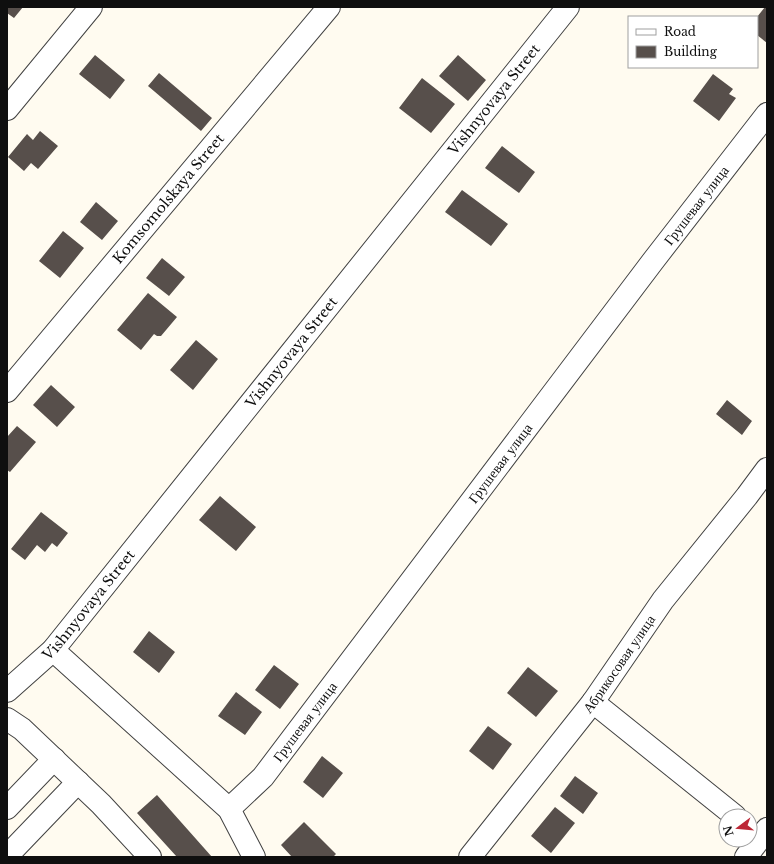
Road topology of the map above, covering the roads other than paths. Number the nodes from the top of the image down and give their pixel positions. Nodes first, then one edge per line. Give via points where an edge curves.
1 (91, 7) edge
2 (329, 7) edge
3 (568, 7) edge
4 (7, 109) edge
5 (767, 114) edge
6 (7, 391) edge
7 (767, 469) edge
8 (53, 650) junction
9 (7, 691) edge
10 (594, 702) junction
11 (7, 719) edge
12 (54, 759) junction
13 (78, 782) junction
14 (7, 808) edge
15 (725, 808) edge
16 (229, 809) junction
17 (761, 834) edge
18 (7, 856) edge
19 (150, 857) edge
20 (254, 857) edge
21 (470, 857) edge
22 (746, 857) edge

1 - 4 street
2 - 6 street, Komsomolskaya Street
3 - 8 street, Vishnyovaya Street
5 - 16 street, Грушевая улица via 653,260 262,777
7 - 10 street, Абрикосовая улица via 663,600
8 - 9 street, Vishnyovaya Street
8 - 16 street
10 - 15 street
10 - 21 street, Абрикосовая улица
11 - 12 street via 22,729
12 - 13 street
12 - 14 street
13 - 18 street
13 - 19 street
16 - 20 street
17 - 22 street

